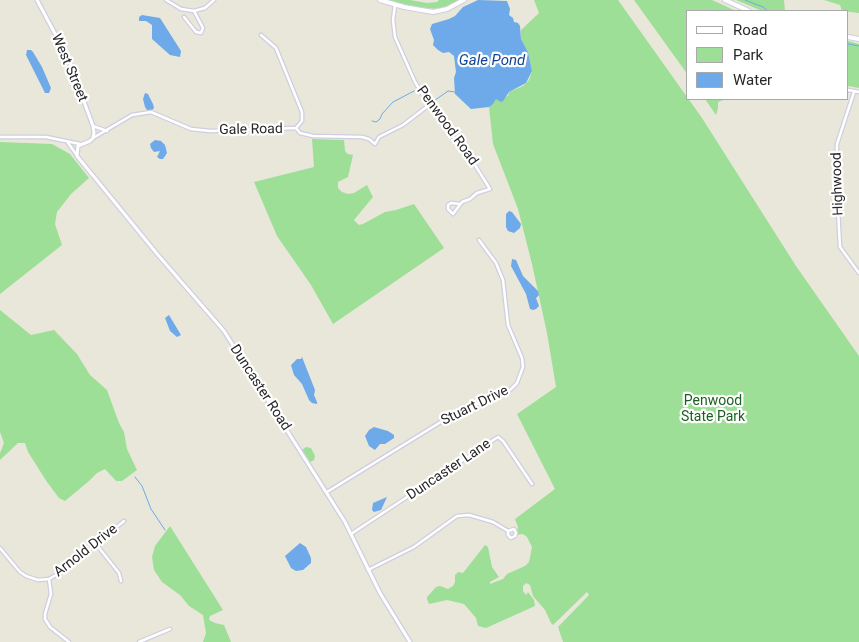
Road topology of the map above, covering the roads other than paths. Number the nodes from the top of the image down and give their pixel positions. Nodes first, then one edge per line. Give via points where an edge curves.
1 (37, 0) edge
2 (166, 0) edge
3 (214, 0) edge
4 (380, 0) edge
5 (464, 0) edge
6 (725, 0) edge
7 (395, 5) junction
8 (747, 10) edge
9 (194, 12) junction
10 (184, 17) dead end
11 (261, 36) dead end
12 (849, 90) edge
13 (854, 92) junction
14 (859, 92) edge
15 (429, 105) junction
16 (93, 126) junction
17 (296, 128) junction
18 (107, 130) junction
19 (0, 137) edge
20 (93, 138) junction
21 (67, 142) junction
22 (81, 144) junction
23 (77, 156) junction
24 (460, 204) junction
25 (480, 240) dead end
26 (859, 273) edge
27 (532, 484) dead end
28 (327, 492) junction
29 (124, 521) dead end
30 (508, 531) dead end
31 (351, 534) junction
32 (96, 544) junction
33 (0, 548) edge
34 (368, 570) junction
35 (49, 579) junction
36 (121, 581) dead end
37 (170, 629) dead end
38 (149, 640) edge
39 (69, 642) edge
40 (139, 642) edge
41 (410, 642) edge

1 - 16 street, West Street via 68,58
2 - 9 street
3 - 9 street
4 - 7 main road
5 - 7 main road via 440,11
6 - 8 main road
7 - 15 street, Penwood Road via 395,37
9 - 10 street via 204,28 201,33 196,32
11 - 17 street, Gale Road via 276,48 302,112 302,121
12 - 13 street
13 - 14 street
13 - 26 street, Highwood via 837,144 836,173 840,247
15 - 17 street via 407,123 379,137 375,144 362,137 312,136 300,133
15 - 24 street, Penwood Road via 490,189
16 - 18 street
16 - 20 street, West Street
17 - 18 street, Gale Road via 191,129 150,112 132,115
18 - 20 street, Gale Road
19 - 21 street via 46,137
20 - 22 street
21 - 22 street
21 - 23 street, Duncaster Road
22 - 23 street
23 - 28 street, Duncaster Road via 219,325
24 - 24 street via 454,214 449,211 451,203
25 - 28 street, Stuart Drive via 503,280 508,325 522,358 523,367 517,383 506,394 469,406 444,420
27 - 31 street, Duncaster Lane via 498,437
28 - 31 street, Duncaster Road
29 - 32 street, Arnold Drive
30 - 34 street via 498,524 469,515 457,516 414,547
31 - 34 street, Duncaster Road
32 - 35 street, Arnold Drive
32 - 36 street via 119,573
33 - 35 street, Arnold Drive via 26,576
34 - 41 street, Duncaster Road
35 - 39 street via 51,594 45,618 50,627
37 - 38 street
38 - 40 street

